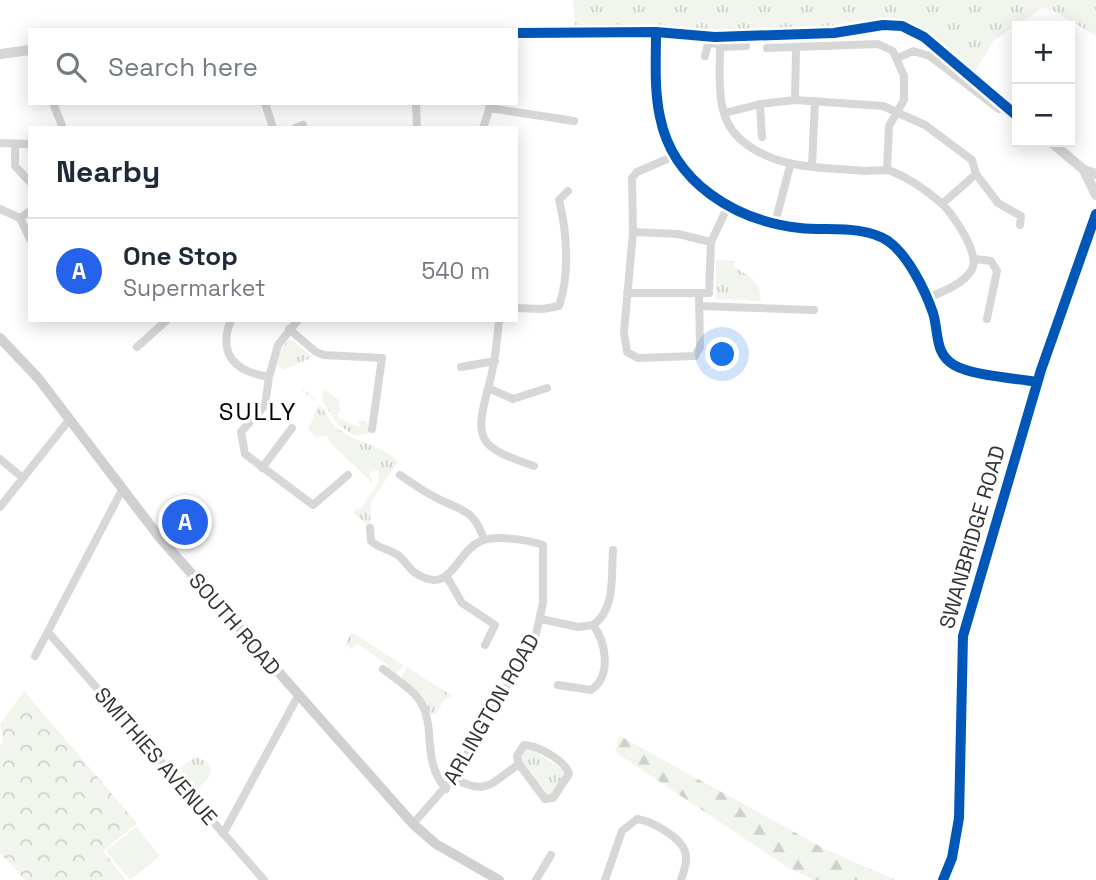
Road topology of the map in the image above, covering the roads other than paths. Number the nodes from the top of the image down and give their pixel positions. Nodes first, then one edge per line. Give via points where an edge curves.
1 (656, 32) junction
2 (518, 33) edge
3 (746, 46) dead end
4 (720, 47) junction
5 (766, 48) dead end
6 (796, 48) junction
7 (28, 50) edge
8 (0, 54) edge
9 (705, 56) dead end
10 (898, 58) junction
11 (795, 100) junction
12 (815, 101) junction
13 (760, 104) junction
14 (54, 105) edge
15 (266, 105) edge
16 (416, 105) edge
17 (490, 106) edge
18 (999, 109) dead end
19 (1012, 112) edge
20 (724, 113) junction
21 (896, 113) junction
22 (574, 121) dead end
23 (62, 126) edge
24 (271, 126) edge
25 (417, 126) edge
26 (484, 126) edge
27 (762, 137) dead end
28 (0, 143) edge
29 (28, 144) edge
30 (15, 145) junction
31 (1057, 147) edge
32 (674, 156) junction
33 (790, 166) junction
34 (811, 166) junction
35 (887, 170) junction
36 (1084, 170) junction
37 (976, 174) junction
38 (1096, 174) edge
39 (28, 180) edge
40 (568, 191) dead end
41 (1096, 195) edge
42 (942, 204) junction
43 (728, 206) junction
44 (1096, 208) edge
45 (0, 209) edge
46 (28, 212) edge
47 (1096, 215) edge
48 (20, 218) junction
49 (775, 223) junction
50 (1020, 225) dead end
51 (633, 232) junction
52 (28, 235) edge
53 (712, 242) junction
54 (975, 259) junction
55 (627, 293) junction
56 (699, 295) junction
57 (926, 299) junction
58 (699, 306) junction
59 (518, 308) edge
60 (814, 310) dead end
61 (987, 319) dead end
62 (165, 322) edge
63 (230, 322) edge
64 (296, 322) edge
65 (499, 322) edge
66 (289, 329) junction
67 (0, 338) edge
68 (137, 347) dead end
69 (495, 361) junction
70 (461, 367) dead end
71 (269, 377) junction
72 (1037, 382) junction
73 (488, 388) junction
74 (547, 388) dead end
75 (69, 420) junction
76 (292, 428) dead end
77 (372, 429) dead end
78 (0, 459) edge
79 (534, 466) dead end
80 (262, 468) junction
81 (348, 475) dead end
82 (400, 475) dead end
83 (23, 478) junction
84 (122, 490) junction
85 (0, 507) edge
86 (370, 528) dead end
87 (484, 540) junction
88 (613, 550) dead end
89 (447, 577) junction
90 (541, 619) junction
91 (593, 625) junction
92 (48, 632) junction
93 (485, 645) dead end
94 (35, 656) dead end
95 (383, 669) dead end
96 (558, 685) dead end
97 (298, 696) junction
98 (519, 764) junction
99 (453, 778) junction
100 (446, 789) junction
101 (413, 824) junction
102 (223, 834) junction
103 (551, 855) dead end
104 (264, 880) edge
105 (499, 880) edge
106 (536, 880) edge
107 (605, 880) edge
108 (681, 880) edge
109 (943, 880) edge

1 - 2 street
1 - 19 street via 715,37 902,26 924,37
1 - 32 street via 659,114
3 - 4 street
4 - 9 street via 708,44
4 - 20 street
5 - 6 street
6 - 10 street via 878,44
6 - 11 street
7 - 8 street
10 - 18 street via 913,51 930,56
10 - 21 street via 904,100
11 - 12 street
11 - 13 street
12 - 21 street via 883,106
12 - 34 street
13 - 20 street
13 - 27 street
14 - 23 street
15 - 24 street
16 - 25 street
17 - 22 street
17 - 26 street
20 - 33 street via 740,139
21 - 35 street via 888,126
21 - 37 street via 925,125 972,160
28 - 30 street
29 - 30 street
30 - 39 street via 15,166
31 - 36 street
32 - 43 street via 698,185
32 - 51 street via 633,176
33 - 34 street
33 - 49 street
34 - 35 street
35 - 42 street via 910,180
36 - 38 street
36 - 41 street
37 - 42 street
37 - 50 street via 998,203 1021,216
40 - 59 street via 559,200 564,229 559,306
42 - 54 street
43 - 49 street
43 - 53 street
44 - 47 street, SWANBRIDGE ROAD
45 - 48 street
46 - 48 street
47 - 72 street, SWANBRIDGE ROAD
48 - 52 street
49 - 57 street via 864,232 884,239 901,253
51 - 53 street via 678,234
51 - 55 street
53 - 56 street via 711,288
54 - 57 street via 971,273
54 - 61 street via 990,261 997,271
55 - 56 street
55 - 58 street via 624,344 629,354 638,358 690,358 697,354
56 - 58 street
57 - 72 street via 940,348 951,363
58 - 60 street
62 - 68 street
63 - 71 street via 226,336 230,356 246,373
64 - 66 street
65 - 69 street
66 - 71 street via 274,353
66 - 77 street via 324,355 382,358
67 - 75 main road, SOUTH ROAD via 32,370
69 - 70 street
69 - 73 street
71 - 80 street via 264,405 245,425 240,438 245,454
72 - 109 street, SWANBRIDGE ROAD via 963,636 959,818
73 - 74 street via 513,399
73 - 79 street via 479,419 486,441 504,455
75 - 83 street
75 - 84 main road, SOUTH ROAD
76 - 80 street
78 - 83 street
80 - 81 street via 313,505
82 - 87 street via 465,510 480,525
83 - 85 street
84 - 92 street
84 - 97 main road, SOUTH ROAD
86 - 89 street via 376,546 397,554 419,575
87 - 89 street via 472,546
87 - 90 street, ARLINGTON ROAD via 544,545
88 - 91 street via 609,607
89 - 93 street via 462,603 495,625
90 - 91 street via 578,627
90 - 99 street, ARLINGTON ROAD via 527,653
91 - 96 street via 604,657 597,686 586,691
92 - 94 street
92 - 102 street, SMITHIES AVENUE
95 - 100 street via 417,697 426,714 432,771
97 - 101 main road, SOUTH ROAD
97 - 102 street
98 - 98 street via 519,749 531,745 564,764 569,774 552,798 545,799
98 - 99 street via 482,789
99 - 100 street, ARLINGTON ROAD
100 - 101 street, ARLINGTON ROAD
101 - 105 main road, SOUTH ROAD via 436,844
102 - 104 street, SMITHIES AVENUE
103 - 106 street
107 - 108 street via 622,831 638,819 653,824 684,848

